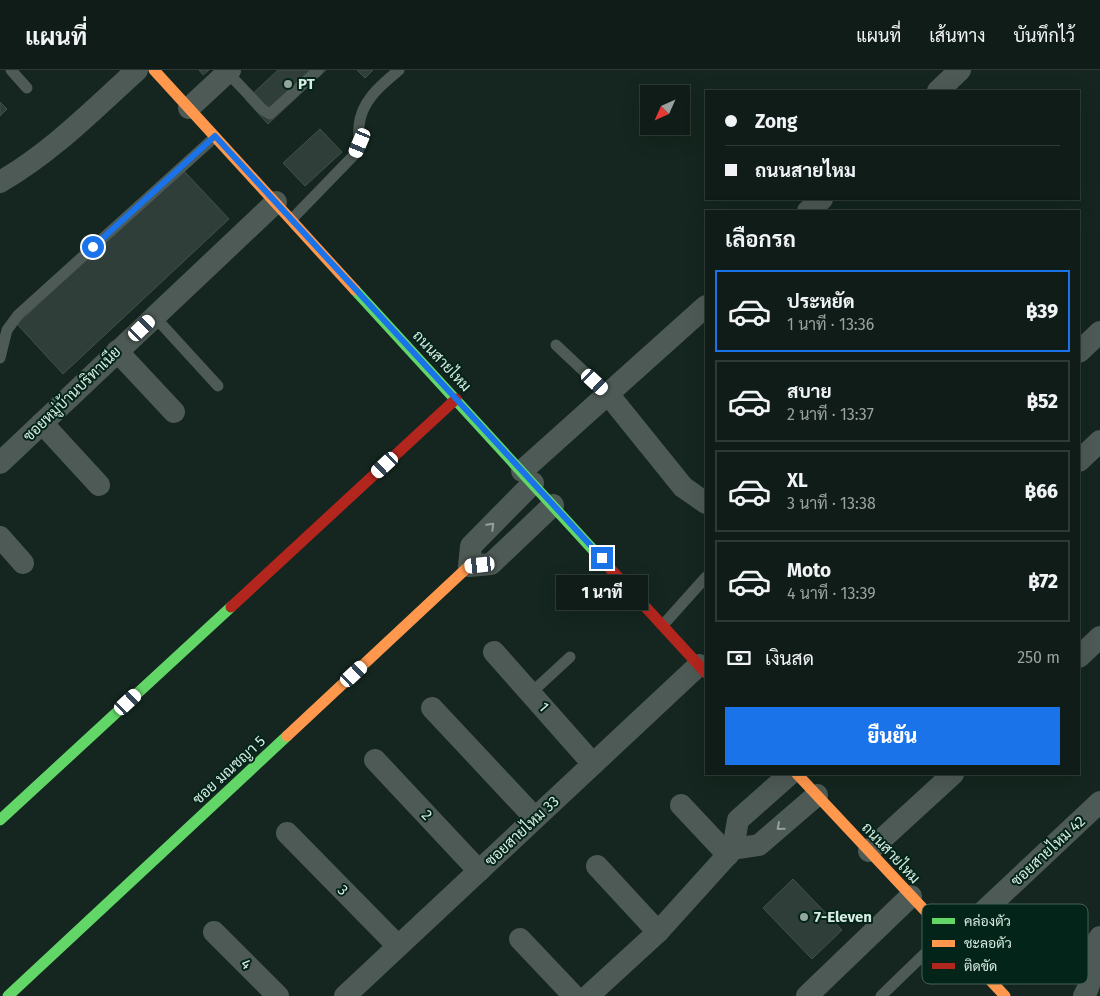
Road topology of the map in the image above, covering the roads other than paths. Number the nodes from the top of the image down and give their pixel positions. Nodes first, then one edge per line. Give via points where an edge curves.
1 (11, 70) edge
2 (137, 70) edge
3 (154, 70) edge
4 (318, 70) edge
5 (399, 70) edge
6 (960, 70) edge
7 (228, 71) edge
8 (28, 88) dead end
9 (939, 90) edge
10 (189, 108) junction
11 (215, 136) junction
12 (0, 182) edge
13 (821, 200) edge
14 (276, 202) junction
15 (809, 210) edge
16 (292, 220) junction
17 (705, 307) edge
18 (154, 316) junction
19 (1100, 332) edge
20 (556, 345) dead end
21 (117, 351) junction
22 (1080, 351) edge
23 (0, 358) edge
24 (218, 386) dead end
25 (608, 394) junction
26 (456, 399) junction
27 (174, 412) dead end
28 (42, 423) junction
29 (1100, 441) edge
30 (1080, 459) edge
31 (0, 463) edge
32 (528, 477) junction
33 (98, 486) dead end
34 (705, 501) edge
35 (553, 505) junction
36 (0, 537) edge
37 (23, 563) dead end
38 (470, 566) junction
39 (705, 579) edge
40 (663, 625) junction
41 (1100, 637) edge
42 (494, 652) dead end
43 (1080, 656) edge
44 (570, 657) dead end
45 (702, 669) edge
46 (530, 692) junction
47 (432, 708) dead end
48 (375, 760) dead end
49 (593, 764) junction
50 (789, 775) edge
51 (798, 775) edge
52 (952, 775) edge
53 (817, 795) junction
54 (1100, 802) edge
55 (681, 805) dead end
56 (535, 818) junction
57 (0, 820) edge
58 (287, 833) dead end
59 (869, 851) junction
60 (730, 852) junction
61 (597, 866) dead end
62 (479, 871) junction
63 (911, 896) junction
64 (986, 904) edge
65 (922, 908) edge
66 (214, 932) dead end
67 (658, 932) junction
68 (1100, 937) edge
69 (520, 939) dead end
70 (398, 946) junction
71 (922, 960) edge
72 (994, 984) edge
73 (8, 996) edge
74 (278, 996) edge
75 (345, 996) edge
76 (574, 996) edge
77 (588, 996) edge
78 (806, 996) edge
79 (881, 996) edge
80 (1005, 996) edge
81 (1084, 996) edge

1 - 8 lane
2 - 12 street via 58,143 30,165
3 - 10 street, ถนนสายไหม
4 - 7 lane via 270,114
5 - 16 lane via 367,101 361,113 360,143 356,153
6 - 9 street
7 - 10 street
10 - 11 street, ถนนสายไหม
11 - 14 street, ถนนสายไหม
11 - 23 lane via 18,315 7,330
13 - 15 street
14 - 16 street, ถนนสายไหม
14 - 18 street, ซอยหมู่บ้านบริทาเนีย
16 - 26 street, ถนนสายไหม
17 - 25 street
18 - 21 street, ซอยหมู่บ้านบริทาเนีย
18 - 24 lane
19 - 22 street
20 - 25 lane
21 - 27 street
21 - 28 street, ซอยหมู่บ้านบริทาเนีย
25 - 32 street
25 - 34 street via 683,487
26 - 32 street, ถนนสายไหม
26 - 57 street
28 - 31 street, ซอยหมู่บ้านบริทาเนีย
28 - 33 street
29 - 30 street
32 - 35 street, ถนนสายไหม
38 -> 32 street via 471,546
35 - 38 street via 491,564
35 - 40 street, ถนนสายไหม
36 - 37 street
38 - 73 street, ซอย มณชญา 5
39 - 40 lane
40 - 45 street, ถนนสายไหม
41 - 43 street
42 - 46 street, 1
44 - 46 lane
45 - 49 street, ซอยสายไหม 33
46 - 49 street, 1
47 - 56 street
48 - 62 street, 2
49 - 56 street, ซอยสายไหม 33
50 - 60 street via 738,820
51 - 53 street, ถนนสายไหม
52 - 59 street
53 - 59 street, ถนนสายไหม
53 -> 60 street via 759,845
54 - 64 street, ซอยสายไหม 42
55 - 60 street
56 - 62 street, ซอยสายไหม 33
58 - 70 street, 3
59 - 63 street, ถนนสายไหม
60 - 67 street
61 - 67 street
62 - 70 street, ซอยสายไหม 33
63 - 65 street, ถนนสายไหม
63 - 78 street
66 - 74 street, 4
67 - 77 street
68 - 81 street via 1094,945 1092,984
69 - 76 street
70 - 75 street, ซอยสายไหม 33
71 - 79 lane
72 - 80 street, ถนนสายไหม

